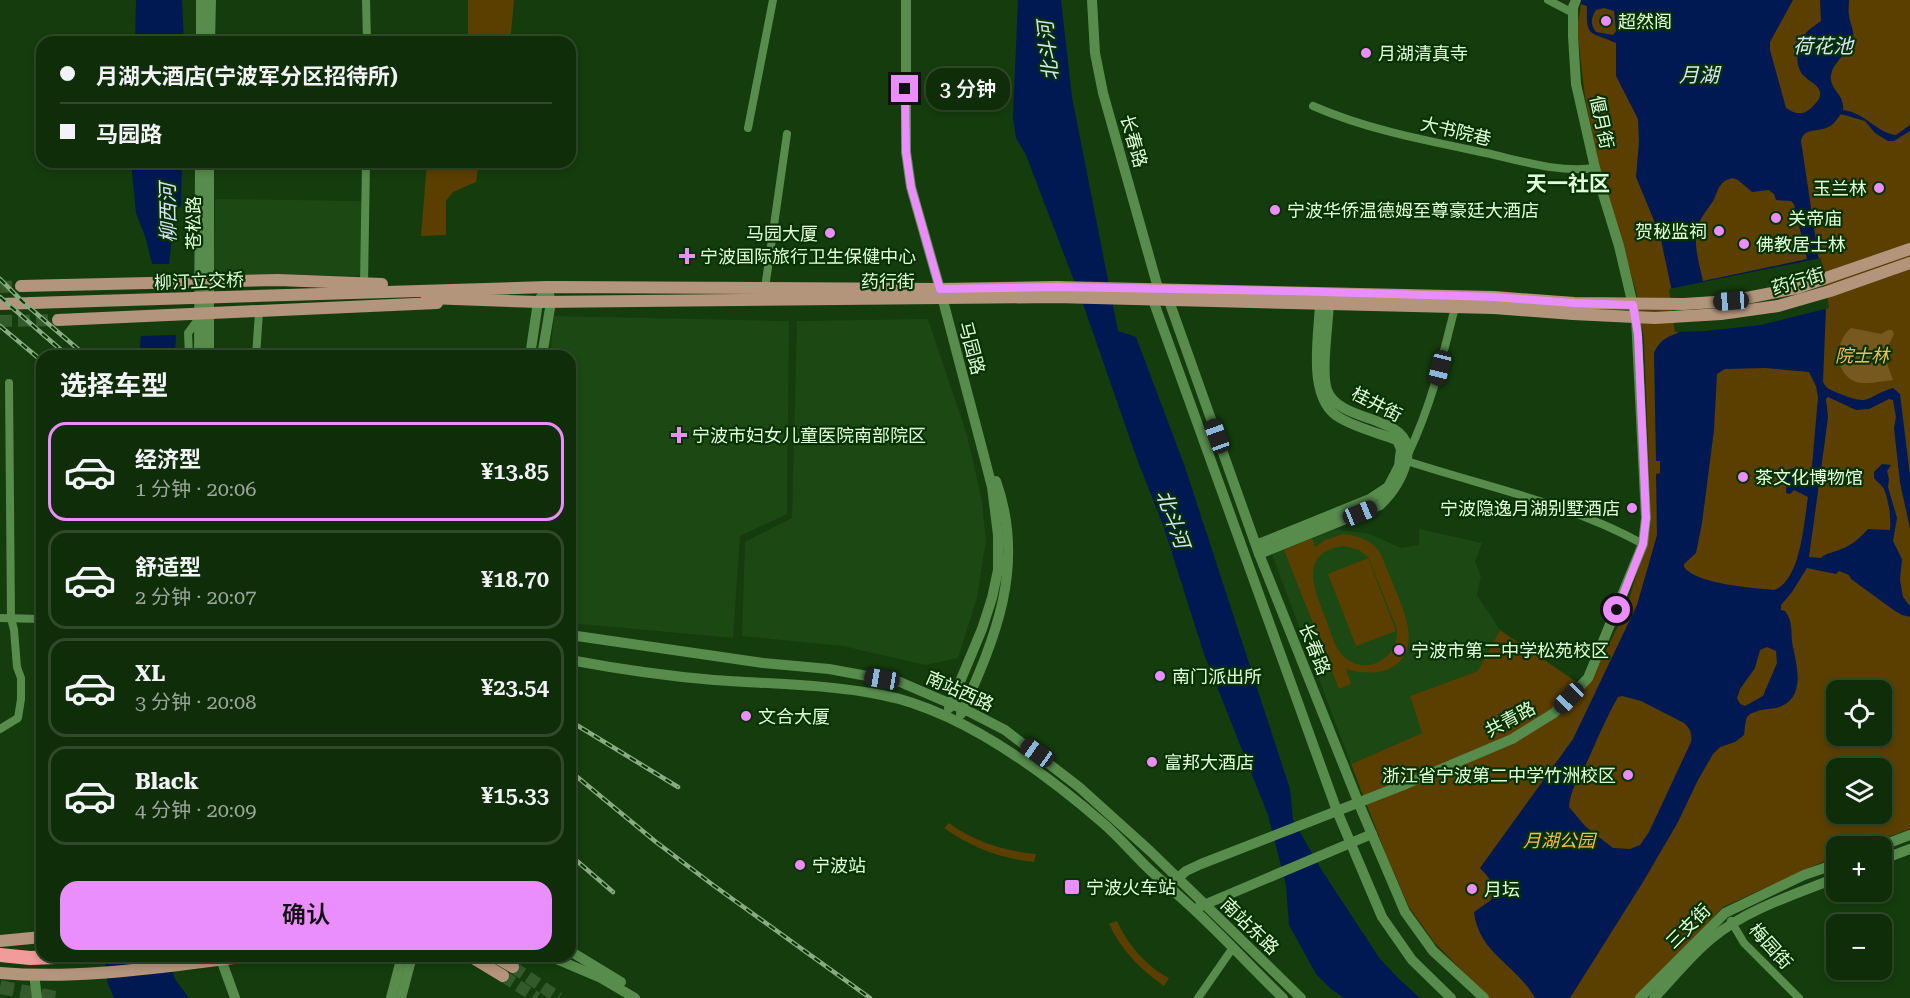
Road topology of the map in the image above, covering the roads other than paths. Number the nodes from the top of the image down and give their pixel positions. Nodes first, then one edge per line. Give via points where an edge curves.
1 (201, 0) edge
2 (211, 0) edge
3 (366, 0) edge
4 (773, 0) edge
5 (906, 0) edge
6 (1092, 0) edge
7 (1548, 0) edge
8 (1574, 7) edge
9 (201, 36) edge
10 (210, 36) edge
11 (367, 36) edge
12 (1313, 106) dead end
13 (748, 128) dead end
14 (787, 134) dead end
15 (200, 168) edge
16 (209, 168) edge
17 (366, 168) edge
18 (1595, 168) junction
19 (1910, 249) edge
20 (1910, 264) edge
21 (210, 282) junction
22 (364, 284) junction
23 (21, 286) tunnel mouth
24 (547, 287) junction
25 (765, 288) junction
26 (486, 289) junction
27 (1155, 292) junction
28 (399, 294) junction
29 (941, 294) junction
30 (477, 300) junction
31 (1169, 301) junction
32 (538, 302) junction
33 (551, 302) junction
34 (1324, 303) junction
35 (0, 304) edge
36 (1633, 305) junction
37 (1455, 307) junction
38 (0, 312) edge
39 (259, 312) junction
40 (209, 314) junction
41 (1636, 318) junction
42 (58, 320) tunnel mouth
43 (196, 321) dead end
44 (189, 350) edge
45 (199, 350) edge
46 (209, 350) edge
47 (256, 350) edge
48 (531, 350) edge
49 (543, 350) edge
50 (9, 383) dead end
51 (984, 456) junction
52 (1408, 457) junction
53 (1643, 544) junction
54 (1258, 550) junction
55 (0, 618) edge
56 (11, 618) junction
57 (36, 619) edge
58 (576, 636) edge
59 (576, 661) edge
60 (951, 704) junction
61 (963, 709) junction
62 (945, 717) junction
63 (957, 723) junction
64 (0, 729) edge
65 (1359, 804) junction
66 (1337, 812) junction
67 (1372, 834) junction
68 (1910, 835) edge
69 (1892, 842) edge
70 (1351, 844) junction
71 (1910, 849) edge
72 (1892, 856) edge
73 (1826, 867) edge
74 (1177, 878) junction
75 (1826, 882) edge
76 (1168, 887) junction
77 (1199, 907) junction
78 (1725, 913) junction
79 (1732, 923) junction
80 (36, 938) edge
81 (0, 941) edge
82 (36, 943) edge
83 (1232, 949) junction
84 (576, 954) edge
85 (0, 955) edge
86 (36, 958) edge
87 (190, 962) edge
88 (222, 962) edge
89 (400, 962) edge
90 (410, 962) edge
91 (480, 962) edge
92 (504, 962) edge
93 (563, 962) edge
94 (513, 967) tunnel mouth
95 (0, 973) edge
96 (34, 974) junction
97 (504, 976) tunnel mouth
98 (37, 998) edge
99 (235, 998) edge
100 (391, 998) edge
101 (401, 998) edge
102 (635, 998) edge
103 (1198, 998) edge
104 (1283, 998) edge
105 (1301, 998) edge
106 (1451, 998) edge
107 (1484, 998) edge
108 (1640, 998) edge
109 (1654, 998) edge
110 (1799, 998) edge

1 - 9 main road
2 - 10 main road
3 - 11 street
4 - 13 street
5 - 29 main road, 马园路 via 906,152 911,187
6 - 27 main road, 长春路 via 1095,53 1103,93
7 - 8 street
8 - 18 main road, 偃月街 via 1576,84
12 - 18 street, 大书院巷 via 1343,119 1474,151 1550,167
14 - 25 street
15 - 45 main road, 苍松路
16 - 21 main road, 苍松路
17 - 22 street
18 - 36 main road, 偃月街
19 - 36 main road, 药行街 via 1797,288 1763,295 1731,301
20 - 41 main road, 药行街 via 1802,300 1757,310
21 - 22 main road
21 - 23 main road
21 - 40 main road, 苍松路
22 - 26 main road
24 - 25 main road, 药行街
24 - 26 main road, 药行街
24 - 32 main road
24 - 33 main road
25 - 29 main road, 药行街
26 - 28 main road, 药行街
27 - 29 main road, 药行街
27 - 31 main road, 药行街
27 - 36 main road, 药行街 via 1494,297
27 - 66 main road, 长春路
28 - 30 main road, 药行街
28 - 35 main road, 柳汀立交桥
28 - 38 main road, 柳汀立交桥
29 - 33 main road, 药行街
29 - 51 main road, 马园路
30 - 32 main road, 药行街
30 - 39 main road
31 - 34 main road, 药行街
31 - 54 main road, 长春路
32 - 33 main road, 药行街
32 - 48 main road
33 - 49 main road
34 - 37 main road, 药行街
34 - 52 main road, 桂井街 via 1328,392 1355,414 1395,429 1405,439
34 - 54 main road, 桂井街 via 1317,376 1320,393 1338,417 1397,440 1401,449 1399,466 1388,487 1370,499
36 - 41 main road, 偃月街
37 - 41 main road, 药行街
37 - 52 street via 1435,388
39 - 40 main road
39 - 47 street
40 - 42 main road
40 - 46 main road, 苍松路
41 - 53 main road, 共青路 via 1646,518
43 - 44 street via 188,333
50 - 56 street
51 - 60 main road, 马园路 via 998,535 998,570 982,629
51 - 61 main road, 马园路 via 1000,493 1008,531 1008,571 994,634
52 - 53 street via 1564,509
52 - 54 main road via 1394,492 1380,505
53 - 65 main road, 共青路 via 1588,678 1554,713 1512,739
54 - 65 main road, 长春路
55 - 56 street
56 - 57 street
56 - 64 street via 21,699 18,718
58 - 60 main road, 南站西路 via 829,669 900,682
59 - 62 main road, 南站西路 via 645,673 883,695
60 - 61 main road, 南站西路
60 - 62 main road, 马园路
61 - 63 main road, 马园路
61 - 74 main road, 南站西路 via 1005,730 1037,753
62 - 63 main road, 南站西路
63 - 76 main road, 南站西路 via 1038,772 1104,824
65 - 66 main road, 共青路
65 - 67 main road, 长春路
66 - 70 main road, 长春路
66 - 74 main road, 共青路 via 1201,864
67 - 70 main road
67 - 107 main road, 长春路 via 1405,912 1433,951
68 - 69 main road
70 - 77 main road
70 - 106 main road, 长春路 via 1382,917 1412,960
71 - 72 main road
73 - 78 main road, 三支街
74 - 76 main road, 共青路
74 - 77 main road, 南站东路
75 - 79 main road, 三支街
76 - 77 main road, 南站东路
77 - 83 main road, 南站东路
77 - 105 main road, 南站东路
78 - 79 street, 梅园街
78 - 108 main road, 三支街
79 - 109 main road, 三支街 via 1710,939
79 - 110 street, 梅园街 via 1744,943
80 - 81 main road
81 - 82 main road
83 - 103 street
83 - 104 main road, 南站东路
84 - 102 main road via 625,985
85 - 86 highway
87 - 96 main road via 105,973
88 - 99 main road
89 - 100 main road
90 - 101 main road
91 - 97 main road
92 - 94 main road
93 - 102 main road
95 - 96 main road
96 - 98 main road

